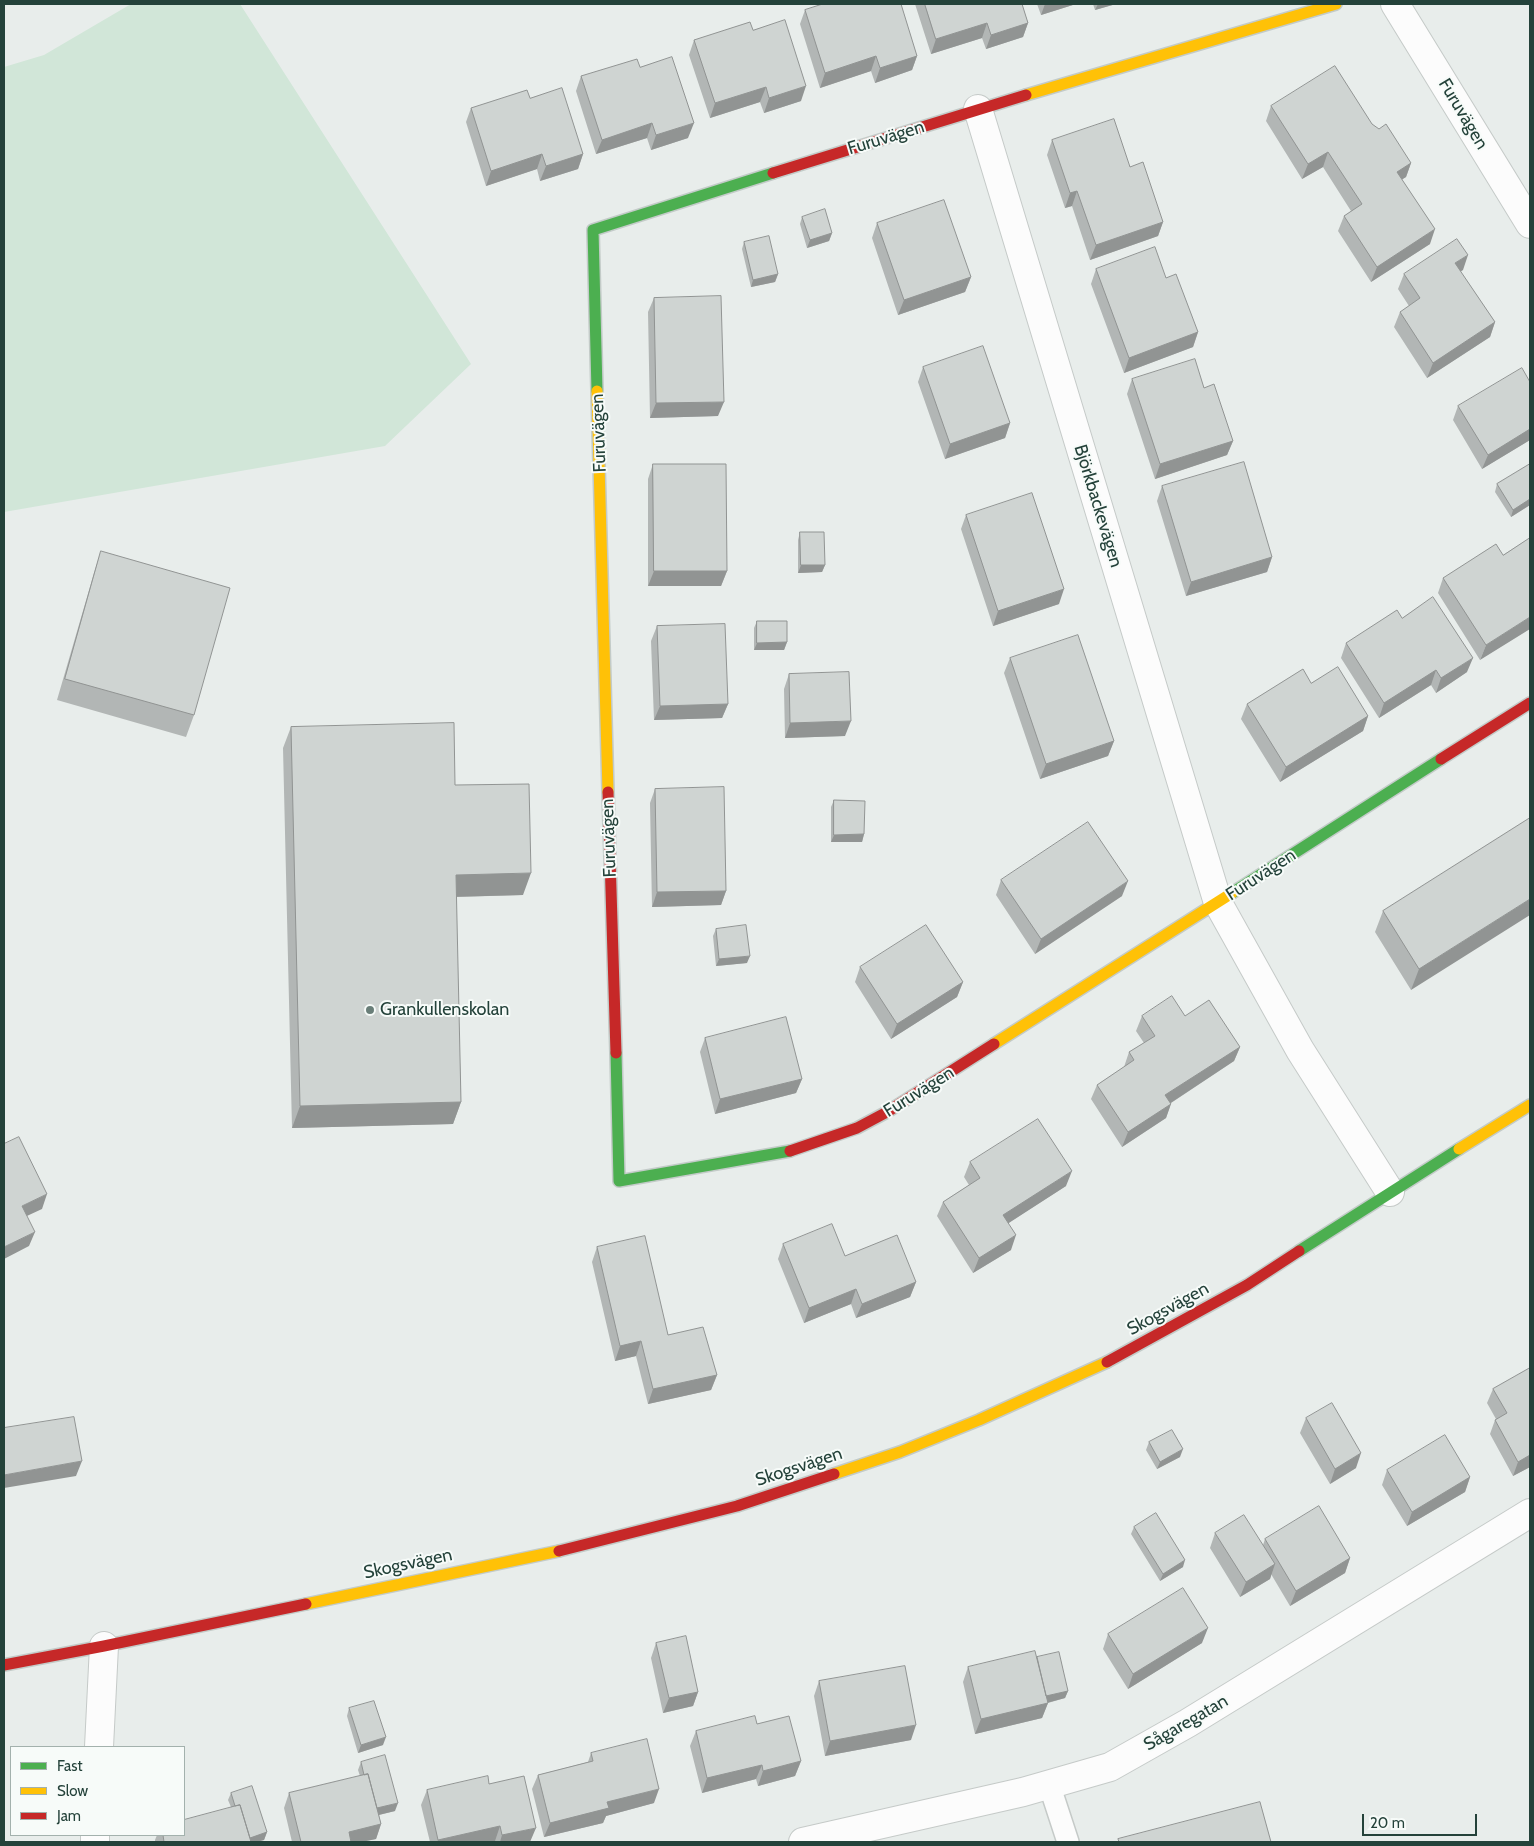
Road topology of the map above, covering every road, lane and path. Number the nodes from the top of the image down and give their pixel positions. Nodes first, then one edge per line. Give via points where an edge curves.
1 (1336, 4) edge
2 (1395, 4) edge
3 (978, 109) junction
4 (1530, 224) edge
5 (1530, 703) edge
6 (1218, 903) junction
7 (1530, 1105) edge
8 (1390, 1192) junction
9 (1530, 1513) edge
10 (104, 1646) junction
11 (4, 1664) edge
12 (99, 1746) edge
13 (1048, 1784) junction
14 (803, 1842) edge
15 (1068, 1842) edge

1 - 3 street, Furuvägen
2 - 4 street, Furuvägen
3 - 6 street, Björkbackevägen
3 - 6 street, Furuvägen via 593,230 619,1181 782,1154 857,1128
5 - 6 street, Furuvägen
6 - 8 street, Björkbackevägen via 1300,1050
7 - 8 street, Skogsvägen
8 - 10 street, Skogsvägen via 1247,1285 1116,1358 900,1452 737,1506 646,1530
9 - 13 street, Sågaregatan via 1188,1723 1110,1767
10 - 11 street, Skogsvägen
10 - 12 street
13 - 14 street, Sågaregatan
13 - 15 lane

